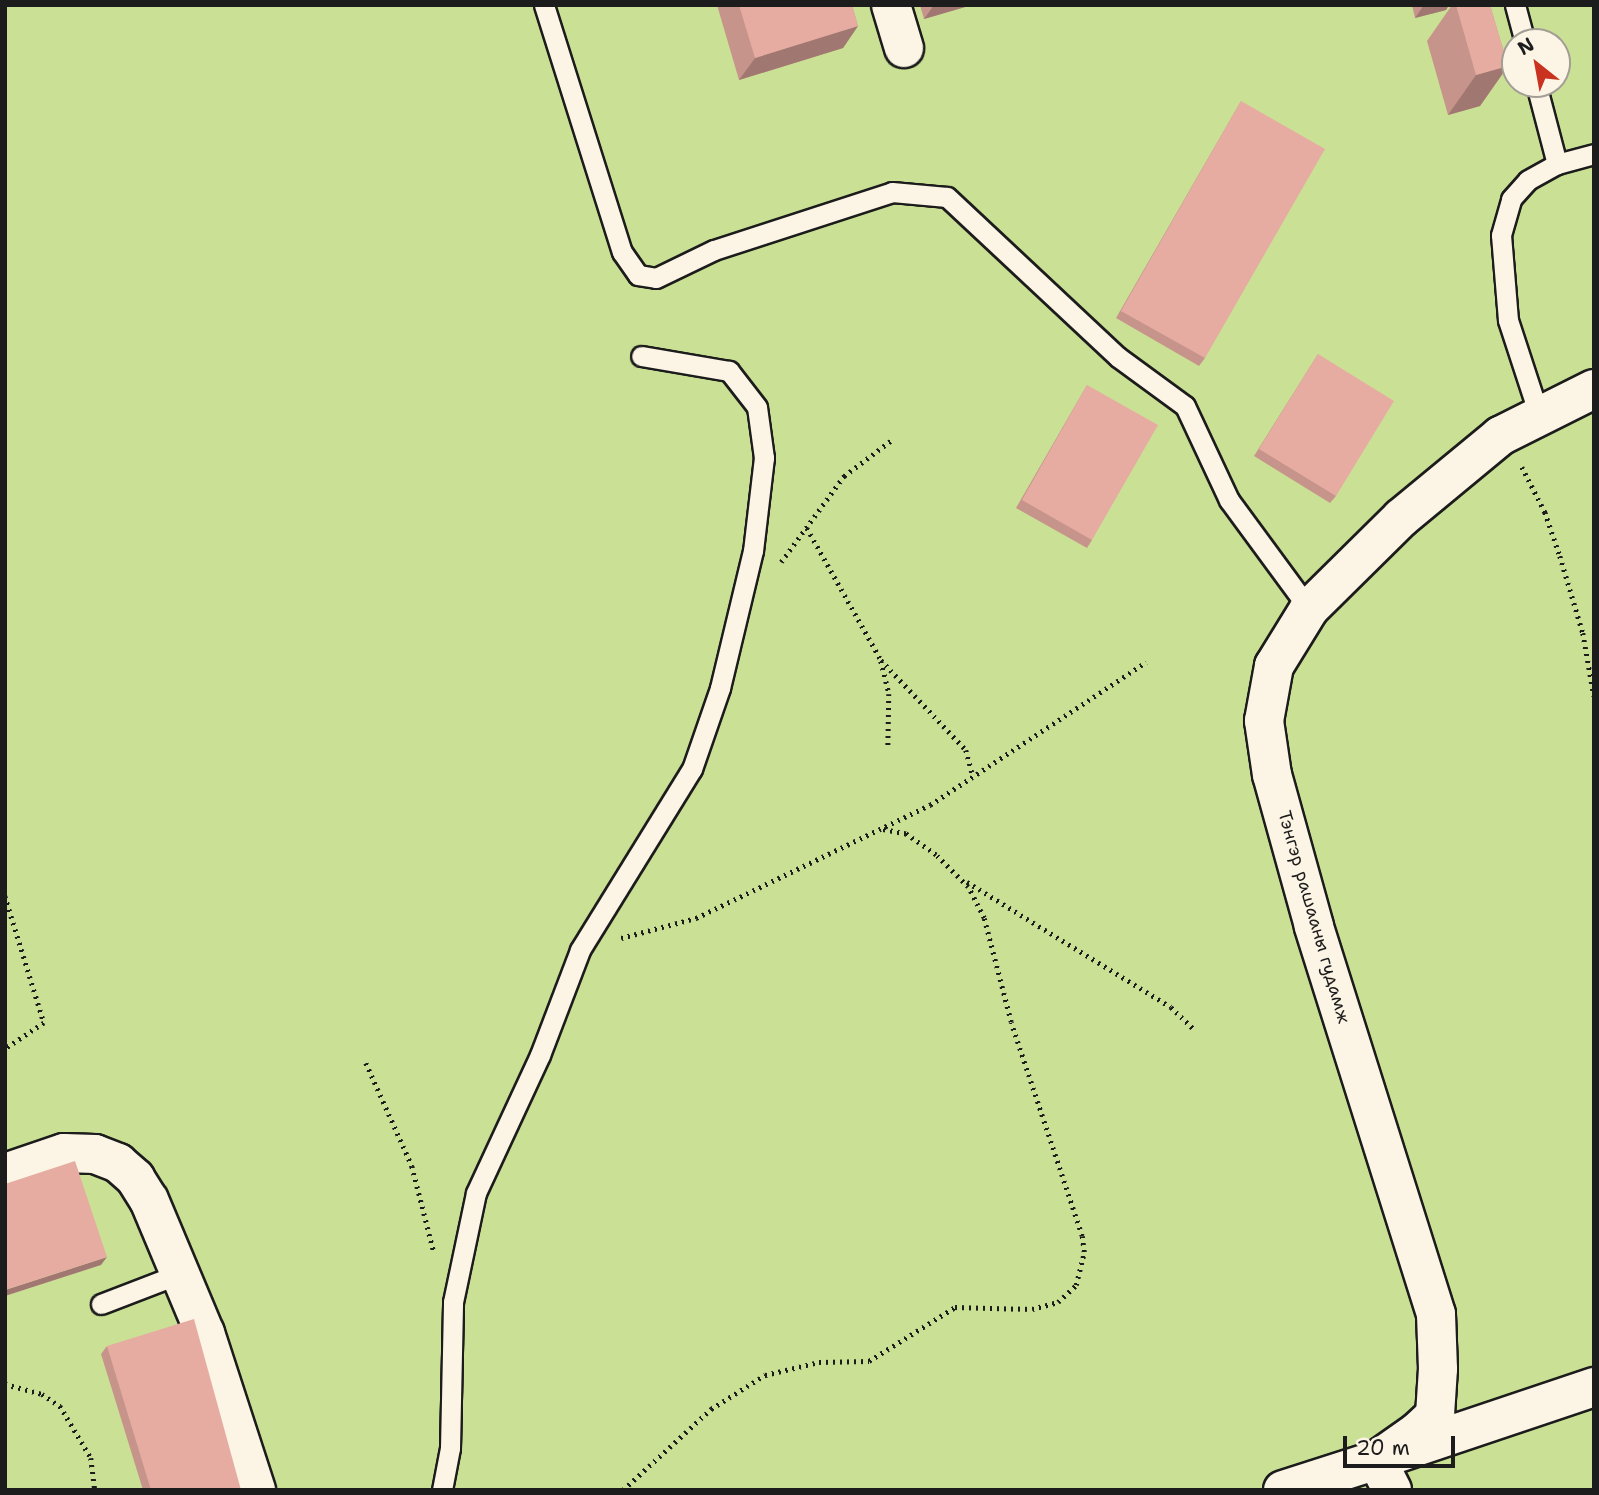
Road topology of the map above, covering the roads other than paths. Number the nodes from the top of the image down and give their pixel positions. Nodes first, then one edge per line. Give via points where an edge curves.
1 (544, 5) edge
2 (891, 5) edge
3 (1516, 5) edge
4 (1522, 28) edge
5 (904, 48) dead end
6 (1540, 98) edge
7 (1594, 154) edge
8 (1557, 164) junction
9 (641, 356) dead end
10 (1594, 389) edge
11 (1539, 415) junction
12 (1309, 609) junction
13 (5, 1173) edge
14 (179, 1274) junction
15 (101, 1304) dead end
16 (1594, 1387) edge
17 (1385, 1475) edge
18 (256, 1490) edge
19 (442, 1490) edge
20 (1283, 1490) edge

1 - 12 lane via 622,252 638,275 656,278 714,250 892,192 947,197 1118,357 1185,406 1229,500
2 - 5 street
3 - 4 lane
6 - 8 lane
7 - 8 lane
8 - 11 lane via 1528,180 1511,199 1501,235 1508,320
9 - 19 lane via 729,372 757,407 764,458 753,551 720,688 692,769 580,950 540,1055 476,1194 453,1302 450,1448
10 - 11 street, Тэнгэр рашааны гудамж
11 - 12 street, Тэнгэр рашааны гудамж via 1500,436 1401,518
12 - 17 street, Тэнгэр рашааны гудамж via 1274,666 1264,721 1272,775 1314,926 1436,1314 1435,1415
13 - 14 street via 64,1153 95,1154 118,1163 149,1200
14 - 15 lane
14 - 18 street via 205,1333
16 - 17 street
17 - 20 street, Тэнгэр рашааны гудамж

